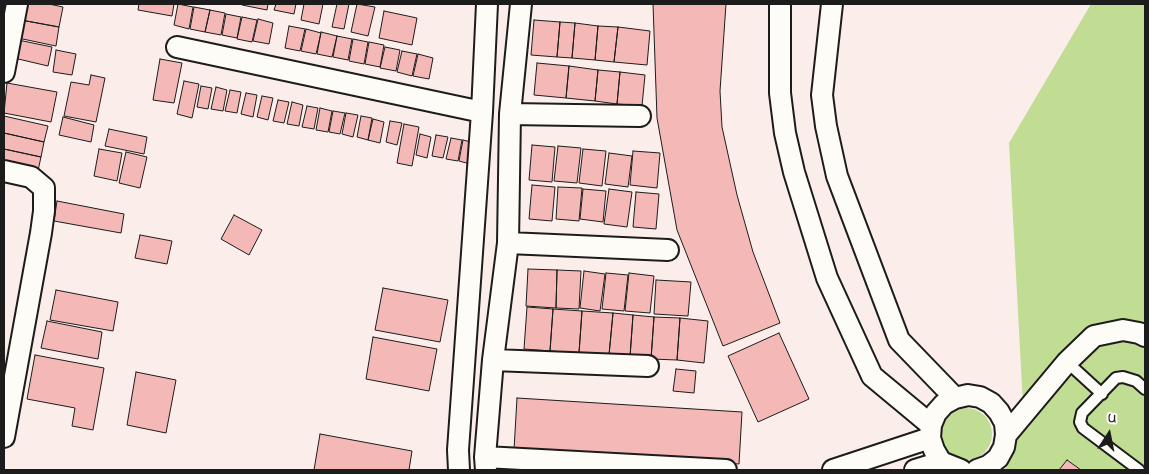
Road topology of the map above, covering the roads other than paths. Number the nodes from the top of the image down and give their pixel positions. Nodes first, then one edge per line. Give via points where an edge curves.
1 (487, 4) edge
2 (521, 4) edge
3 (780, 4) edge
4 (832, 4) edge
5 (11, 15) edge
6 (178, 47) dead end
7 (4, 72) edge
8 (482, 112) junction
9 (510, 114) junction
10 (640, 116) dead end
11 (4, 171) edge
12 (508, 243) junction
13 (668, 250) dead end
14 (1145, 336) edge
15 (493, 360) junction
16 (1067, 362) junction
17 (648, 366) dead end
18 (1145, 389) edge
19 (1102, 394) junction
20 (955, 398) junction
21 (931, 431) junction
22 (1006, 435) junction
23 (4, 437) edge
24 (485, 464) edge
25 (975, 467) edge
26 (458, 470) edge
27 (726, 470) edge
28 (833, 470) edge
29 (915, 470) edge
30 (1138, 470) edge

1 - 8 street
2 - 9 street
3 - 21 street via 780,93 786,133 804,206 827,278 872,376
4 - 20 street via 822,95 837,176 899,340
5 - 7 street
6 - 8 street
8 - 26 street
9 - 10 street
9 - 12 street
11 - 23 street via 31,177 44,188 44,211
12 - 13 street
12 - 15 street
14 - 16 street via 1123,330 1094,336
15 - 17 street
15 - 24 street
16 - 19 lane
16 - 22 street
18 - 19 lane via 1124,377 1116,378
19 - 30 lane via 1082,413 1080,422 1083,428
20 - 21 street via 936,413
20 - 22 street via 968,395 991,403 1005,423
21 - 25 street via 934,450
21 - 28 street
22 - 25 street via 1004,447
24 - 27 street
25 - 29 street

